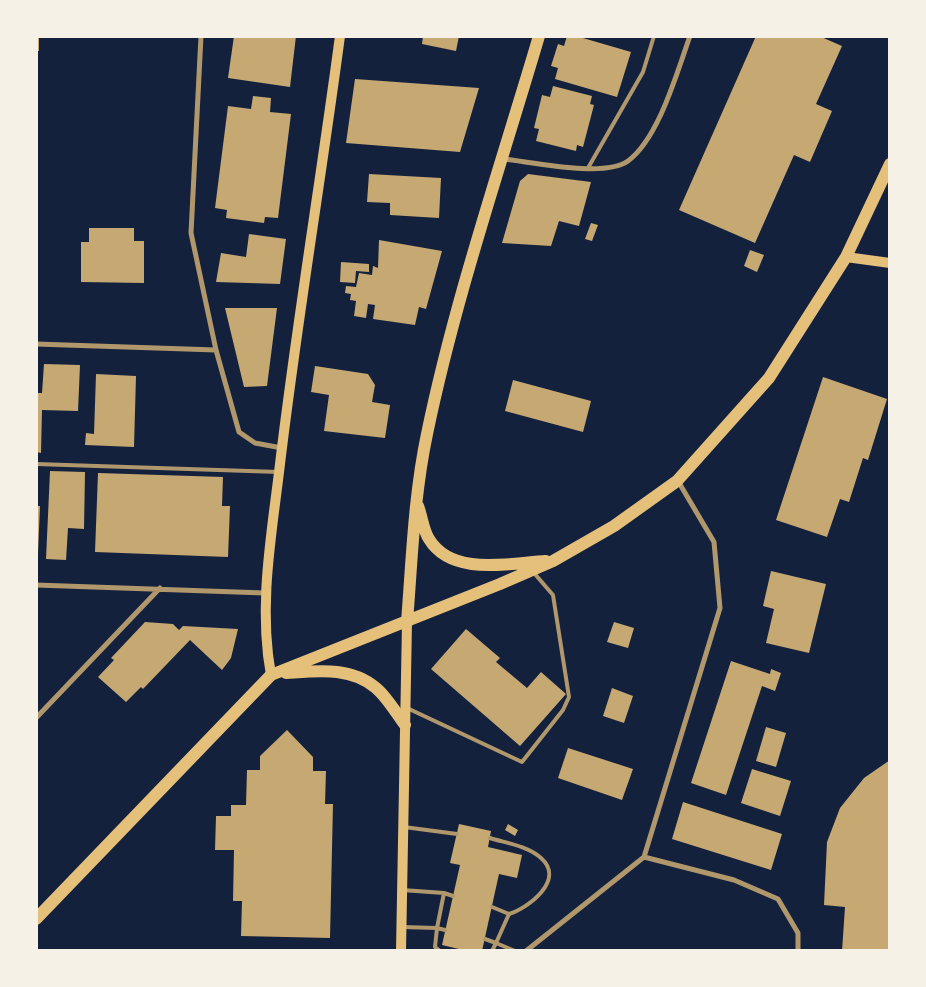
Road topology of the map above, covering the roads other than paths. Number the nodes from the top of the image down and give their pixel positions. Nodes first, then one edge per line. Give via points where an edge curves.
1 (201, 36) edge
2 (340, 36) edge
3 (539, 36) edge
4 (654, 36) edge
5 (690, 36) edge
6 (503, 158) junction
7 (890, 164) edge
8 (588, 168) junction
9 (846, 257) junction
10 (890, 263) edge
11 (36, 344) edge
12 (216, 350) junction
13 (282, 448) junction
14 (36, 464) edge
15 (279, 472) junction
16 (677, 481) junction
17 (416, 499) junction
18 (553, 561) junction
19 (532, 570) junction
20 (36, 585) edge
21 (160, 588) junction
22 (265, 593) junction
23 (406, 622) junction
24 (271, 675) junction
25 (405, 707) junction
26 (36, 718) edge
27 (405, 725) junction
28 (403, 826) junction
29 (456, 834) dead end
30 (490, 838) dead end
31 (644, 856) junction
32 (402, 890) junction
33 (444, 893) junction
34 (453, 896) dead end
35 (492, 907) dead end
36 (509, 914) junction
37 (36, 919) edge
38 (402, 927) junction
39 (437, 928) junction
40 (445, 930) dead end
41 (484, 940) dead end
42 (496, 943) junction
43 (401, 951) edge
44 (440, 951) edge
45 (492, 951) edge
46 (515, 951) edge
47 (526, 951) edge
48 (798, 951) edge

1 - 12 street via 191,233
2 - 13 main road
3 - 6 main road
4 - 8 lane via 643,72
5 - 8 street via 654,130 627,161 604,168
6 - 8 street
6 - 17 main road via 434,405
7 - 9 main road
9 - 10 main road
9 - 16 main road via 769,378
11 - 12 street
12 - 13 street via 239,432 255,443
13 - 15 main road
14 - 15 lane
15 - 22 main road
16 - 18 main road via 614,526
16 - 31 street via 714,542 720,608
17 - 18 main road via 429,539 459,562 478,565
17 - 23 main road
18 - 19 main road
19 - 23 main road
19 - 25 lane via 553,595 570,698 522,762
20 - 21 street
21 - 22 street
21 - 26 street
22 - 24 main road via 266,650
23 - 24 main road
23 - 25 main road
24 - 27 main road via 318,671 357,676 376,688
24 - 37 main road
25 - 27 main road
27 - 28 main road
28 - 29 lane
28 - 32 main road
30 - 36 lane via 523,848 542,858 549,871 548,883 534,901
31 - 47 street
31 - 48 street via 734,880 778,899 798,933
32 - 33 lane
32 - 38 main road
33 - 34 lane
33 - 39 lane
35 - 36 lane
36 - 42 lane
38 - 39 lane
38 - 43 main road
39 - 40 lane
39 - 44 lane via 435,947
41 - 42 lane
42 - 45 lane
42 - 46 lane

